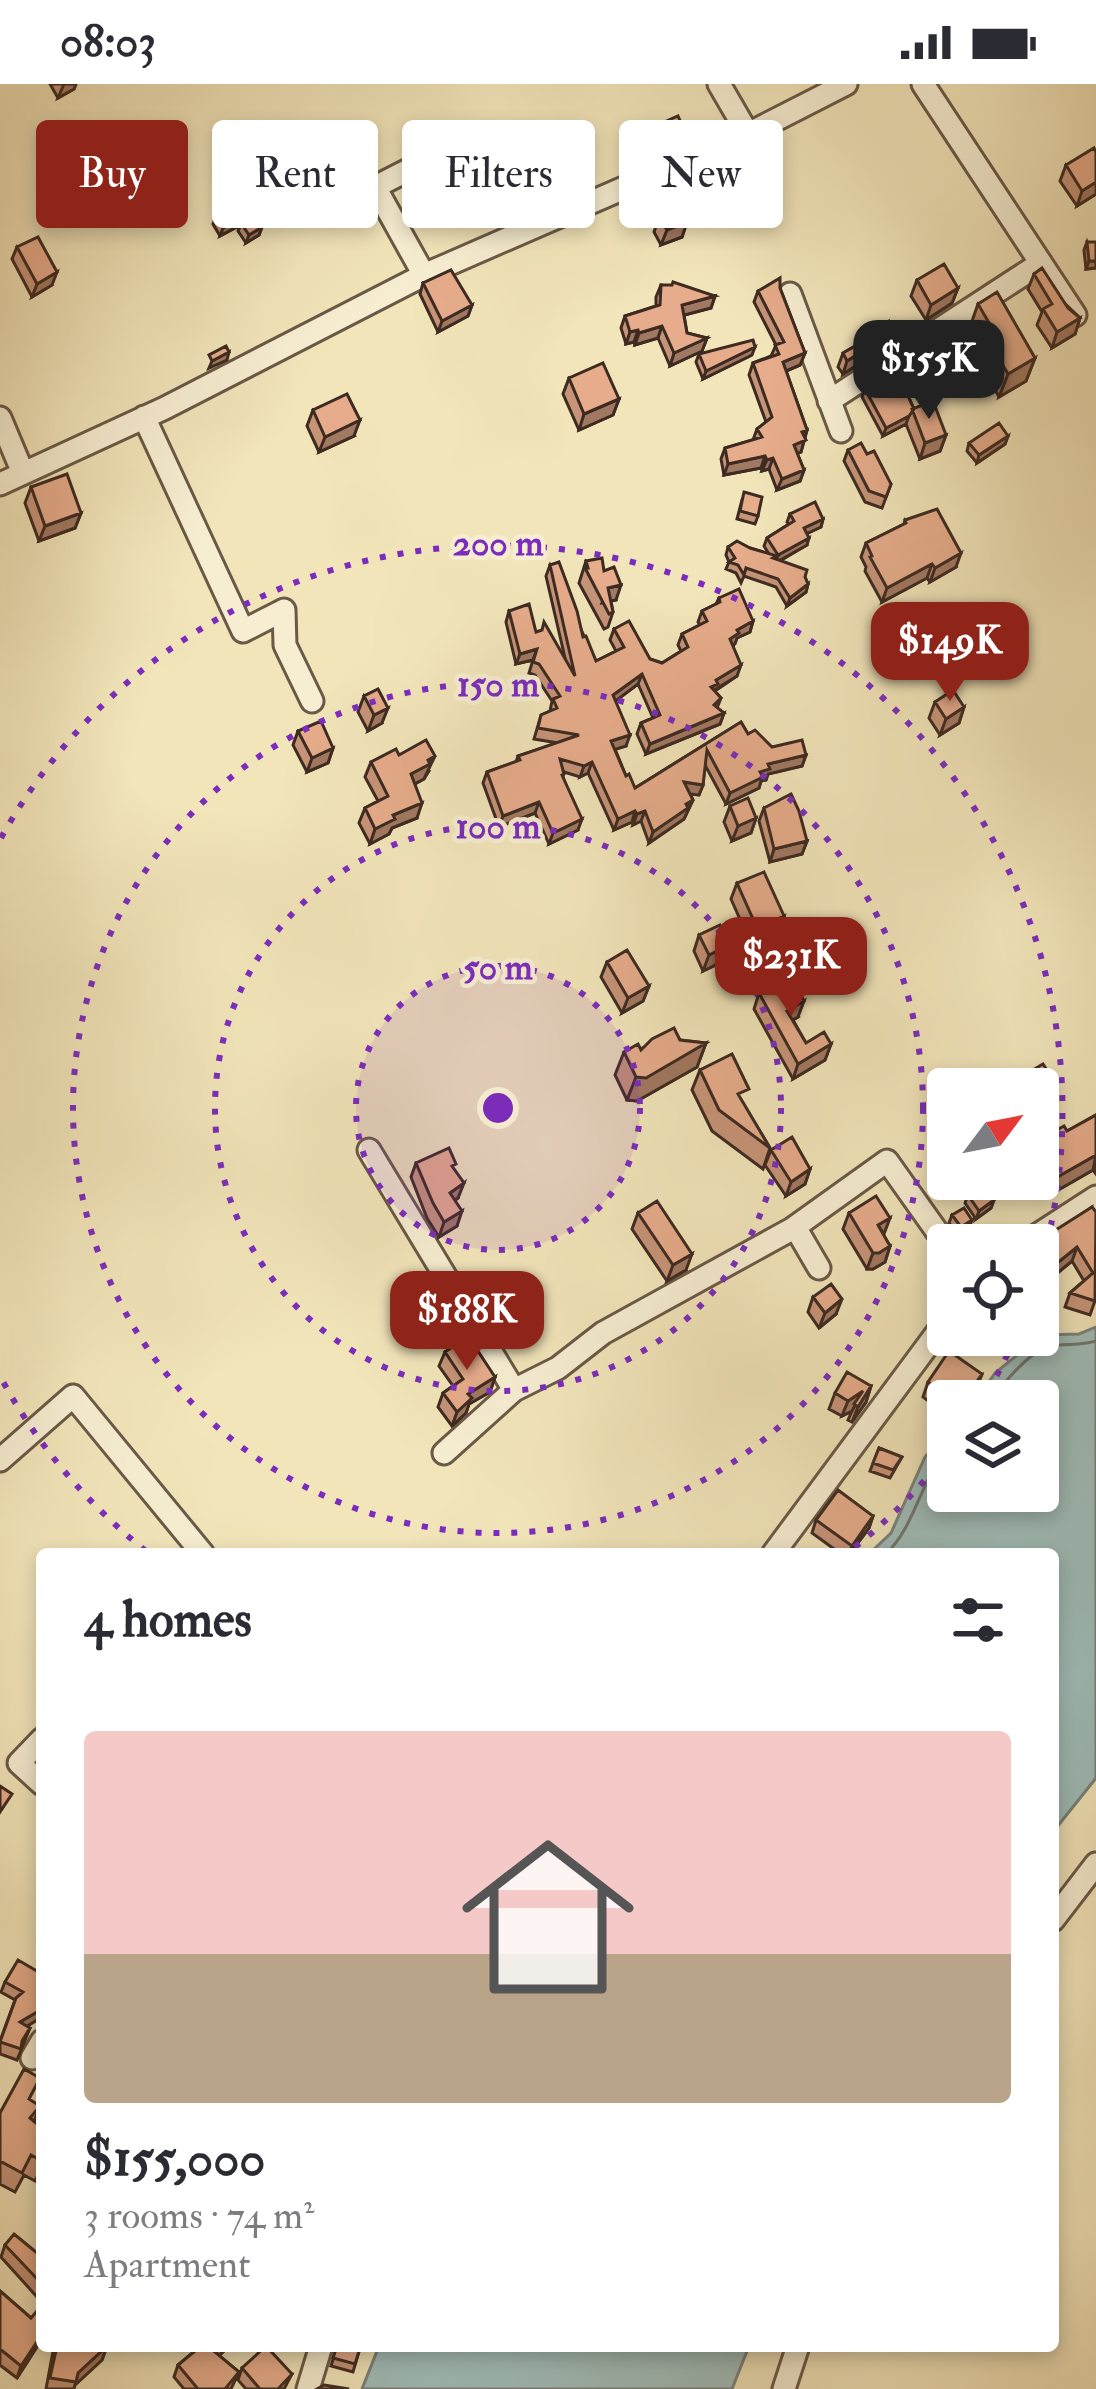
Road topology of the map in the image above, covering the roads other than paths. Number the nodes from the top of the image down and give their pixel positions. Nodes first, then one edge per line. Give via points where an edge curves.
1 (719, 84) edge
2 (846, 84) edge
3 (923, 84) edge
4 (740, 120) edge
5 (775, 120) edge
6 (402, 174) edge
7 (619, 190) edge
8 (1041, 263) junction
9 (424, 275) junction
10 (790, 294) dead end
11 (1076, 315) edge
12 (829, 401) junction
13 (144, 417) junction
14 (0, 418) edge
15 (841, 431) dead end
16 (23, 473) junction
17 (0, 484) edge
18 (311, 701) dead end
19 (369, 1150) dead end
20 (1096, 1196) edge
21 (932, 1224) edge
22 (1054, 1224) edge
23 (795, 1227) junction
24 (819, 1268) dead end
25 (927, 1346) edge
26 (514, 1390) junction
27 (444, 1454) dead end
28 (0, 1460) edge
29 (198, 1548) edge
30 (776, 1548) edge
31 (36, 1746) edge
32 (36, 1778) edge
33 (1096, 1864) edge
34 (1059, 1912) edge
35 (319, 2352) edge
36 (796, 2352) edge
37 (308, 2389) edge
38 (784, 2389) edge

1 - 4 street
2 - 5 street
3 - 8 street
6 - 9 street via 375,188
7 - 9 street
8 - 11 street
8 - 12 street
9 - 13 street
10 - 12 street
12 - 15 street
13 - 16 street
13 - 18 street via 243,631 284,610 285,645
14 - 16 street
16 - 17 street
19 - 26 street
20 - 22 street
21 - 23 street via 887,1161
23 - 24 street
23 - 26 street
25 - 30 street
26 - 27 street
28 - 29 street via 73,1396
31 - 32 street via 20,1763
33 - 34 street
35 - 37 street
36 - 38 street

